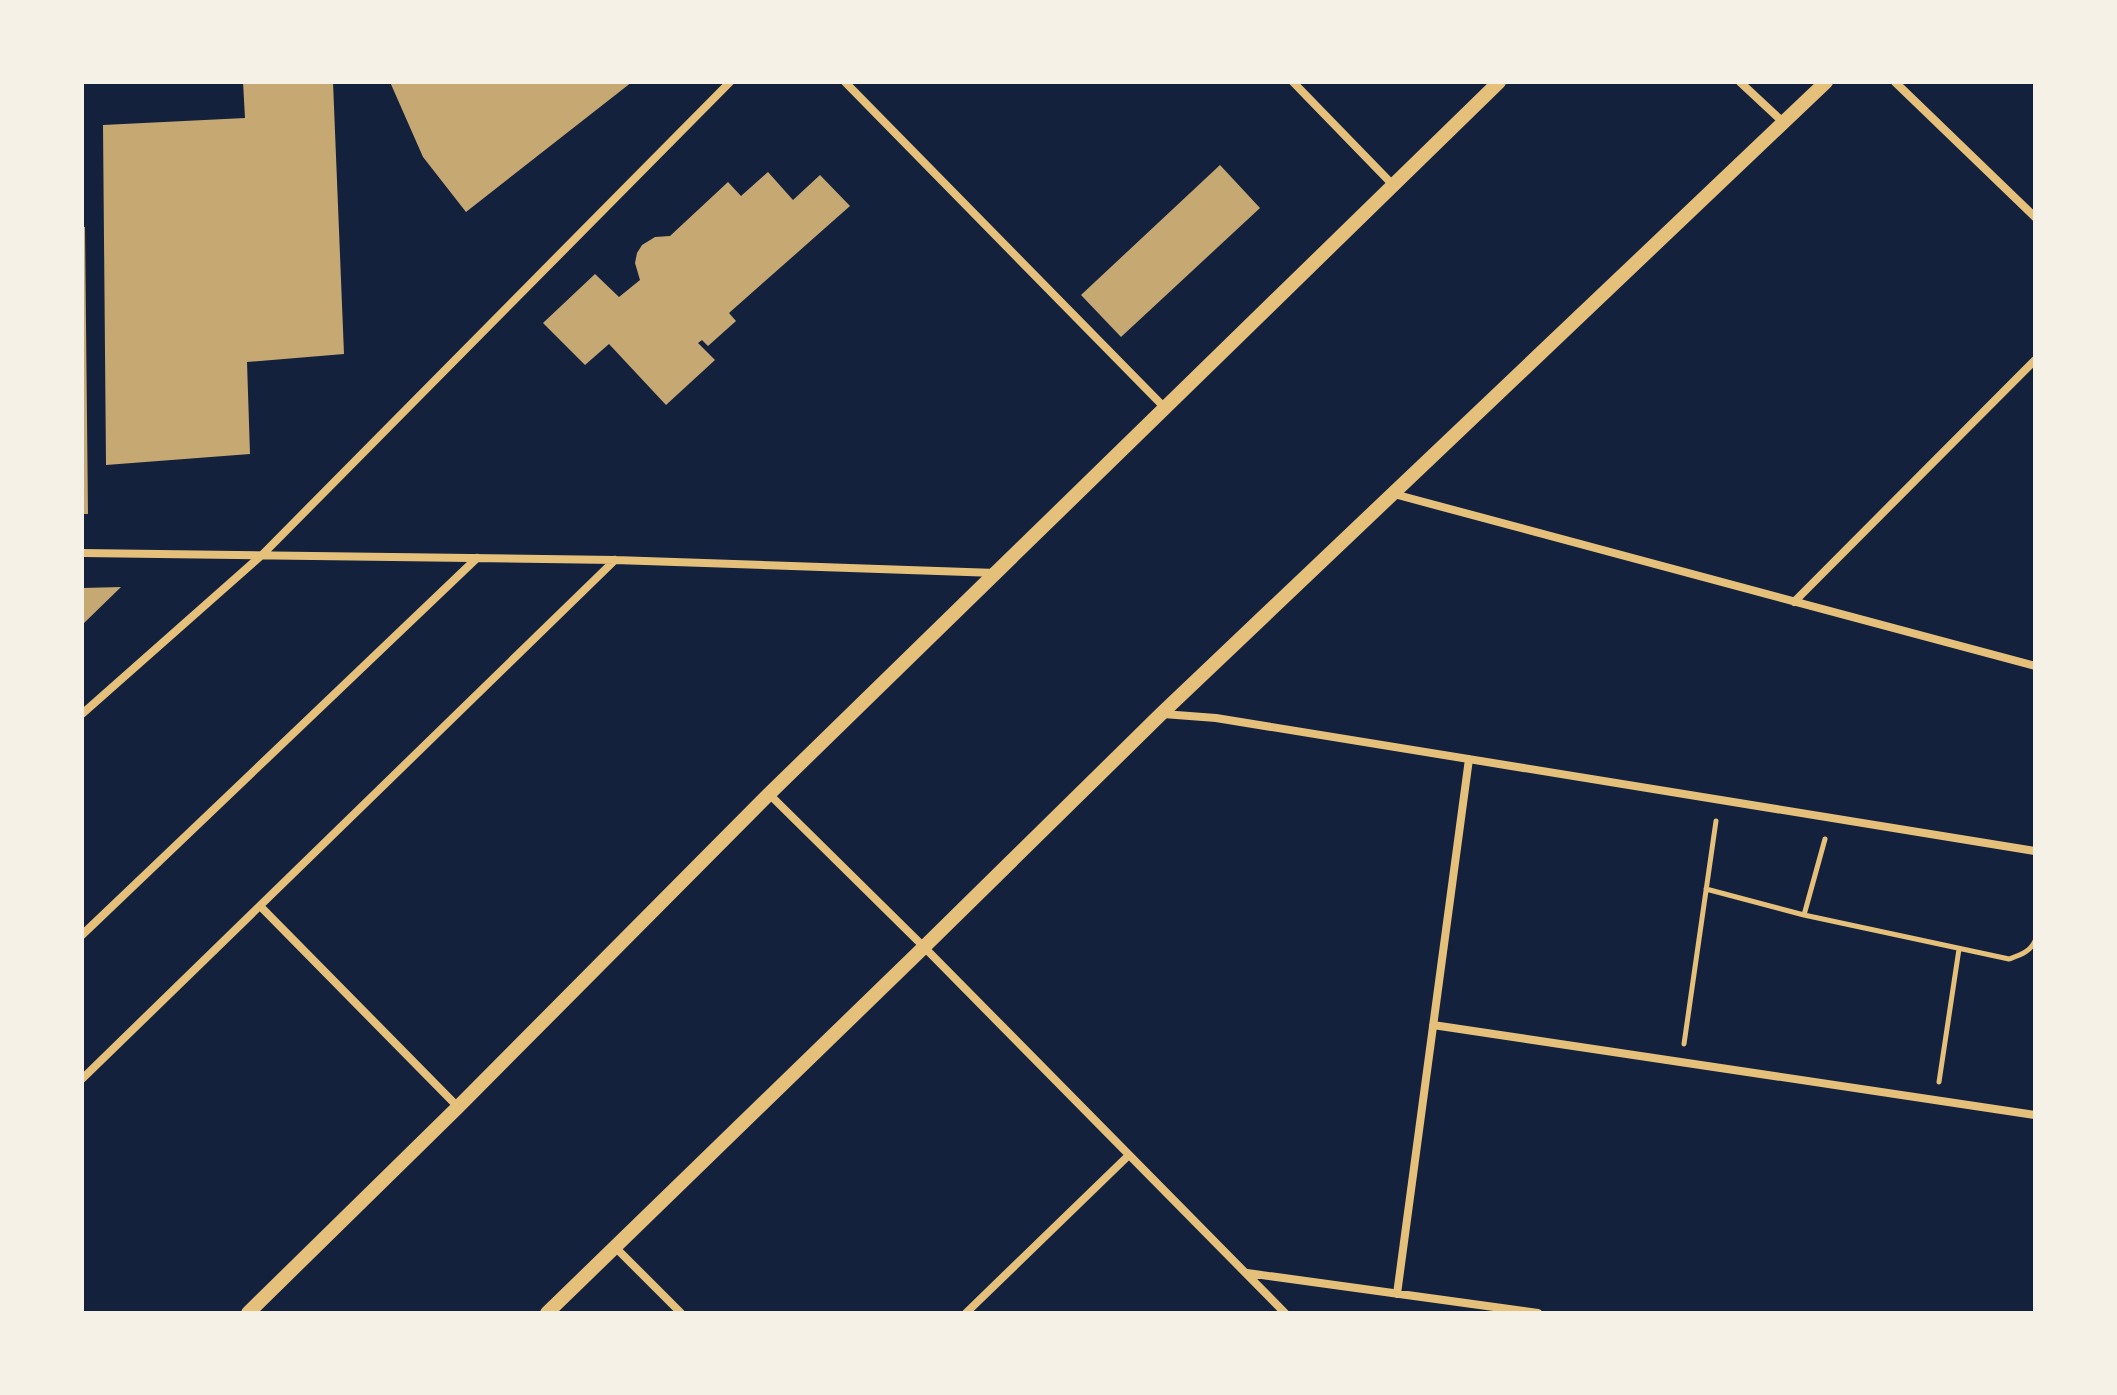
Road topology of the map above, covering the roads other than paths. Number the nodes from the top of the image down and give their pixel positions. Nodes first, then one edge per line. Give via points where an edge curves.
1 (730, 82) edge
2 (845, 82) edge
3 (1293, 82) edge
4 (1499, 82) edge
5 (1740, 82) edge
6 (1826, 82) edge
7 (1895, 82) edge
8 (1784, 123) junction
9 (1393, 185) junction
10 (2035, 217) edge
11 (2035, 360) edge
12 (1165, 408) junction
13 (1393, 493) junction
14 (82, 553) edge
15 (263, 554) junction
16 (477, 558) junction
17 (615, 560) junction
18 (997, 573) junction
19 (1794, 602) junction
20 (2035, 666) edge
21 (82, 714) edge
22 (1161, 714) junction
23 (1469, 759) junction
24 (769, 794) junction
25 (2035, 851) edge
26 (260, 906) junction
27 (82, 935) edge
28 (924, 947) junction
29 (1433, 1025) junction
30 (82, 1079) edge
31 (458, 1107) junction
32 (2035, 1115) edge
33 (1129, 1155) junction
34 (615, 1247) junction
35 (1246, 1273) junction
36 (1397, 1294) junction
37 (248, 1313) edge
38 (547, 1313) edge
39 (681, 1313) edge
40 (966, 1313) edge
41 (1285, 1313) edge
42 (1538, 1313) edge

1 - 15 street
2 - 12 street
3 - 9 street
4 - 9 street
5 - 8 street
6 - 8 street
7 - 10 street
8 - 13 street
9 - 12 street
11 - 19 street
12 - 18 street
13 - 19 street
13 - 22 street
14 - 15 street
15 - 16 street
15 - 21 street
16 - 17 street
16 - 27 street
17 - 18 street
17 - 26 street
18 - 24 street
19 - 20 street
22 - 23 street
22 - 28 street
23 - 25 street
23 - 29 street
24 - 28 street
24 - 31 street
26 - 30 street
26 - 31 street
28 - 33 street
28 - 34 street
29 - 32 street
29 - 36 street
31 - 37 street
33 - 35 street
33 - 40 street
34 - 38 street
34 - 39 street
35 - 36 street
35 - 41 street
36 - 42 street

